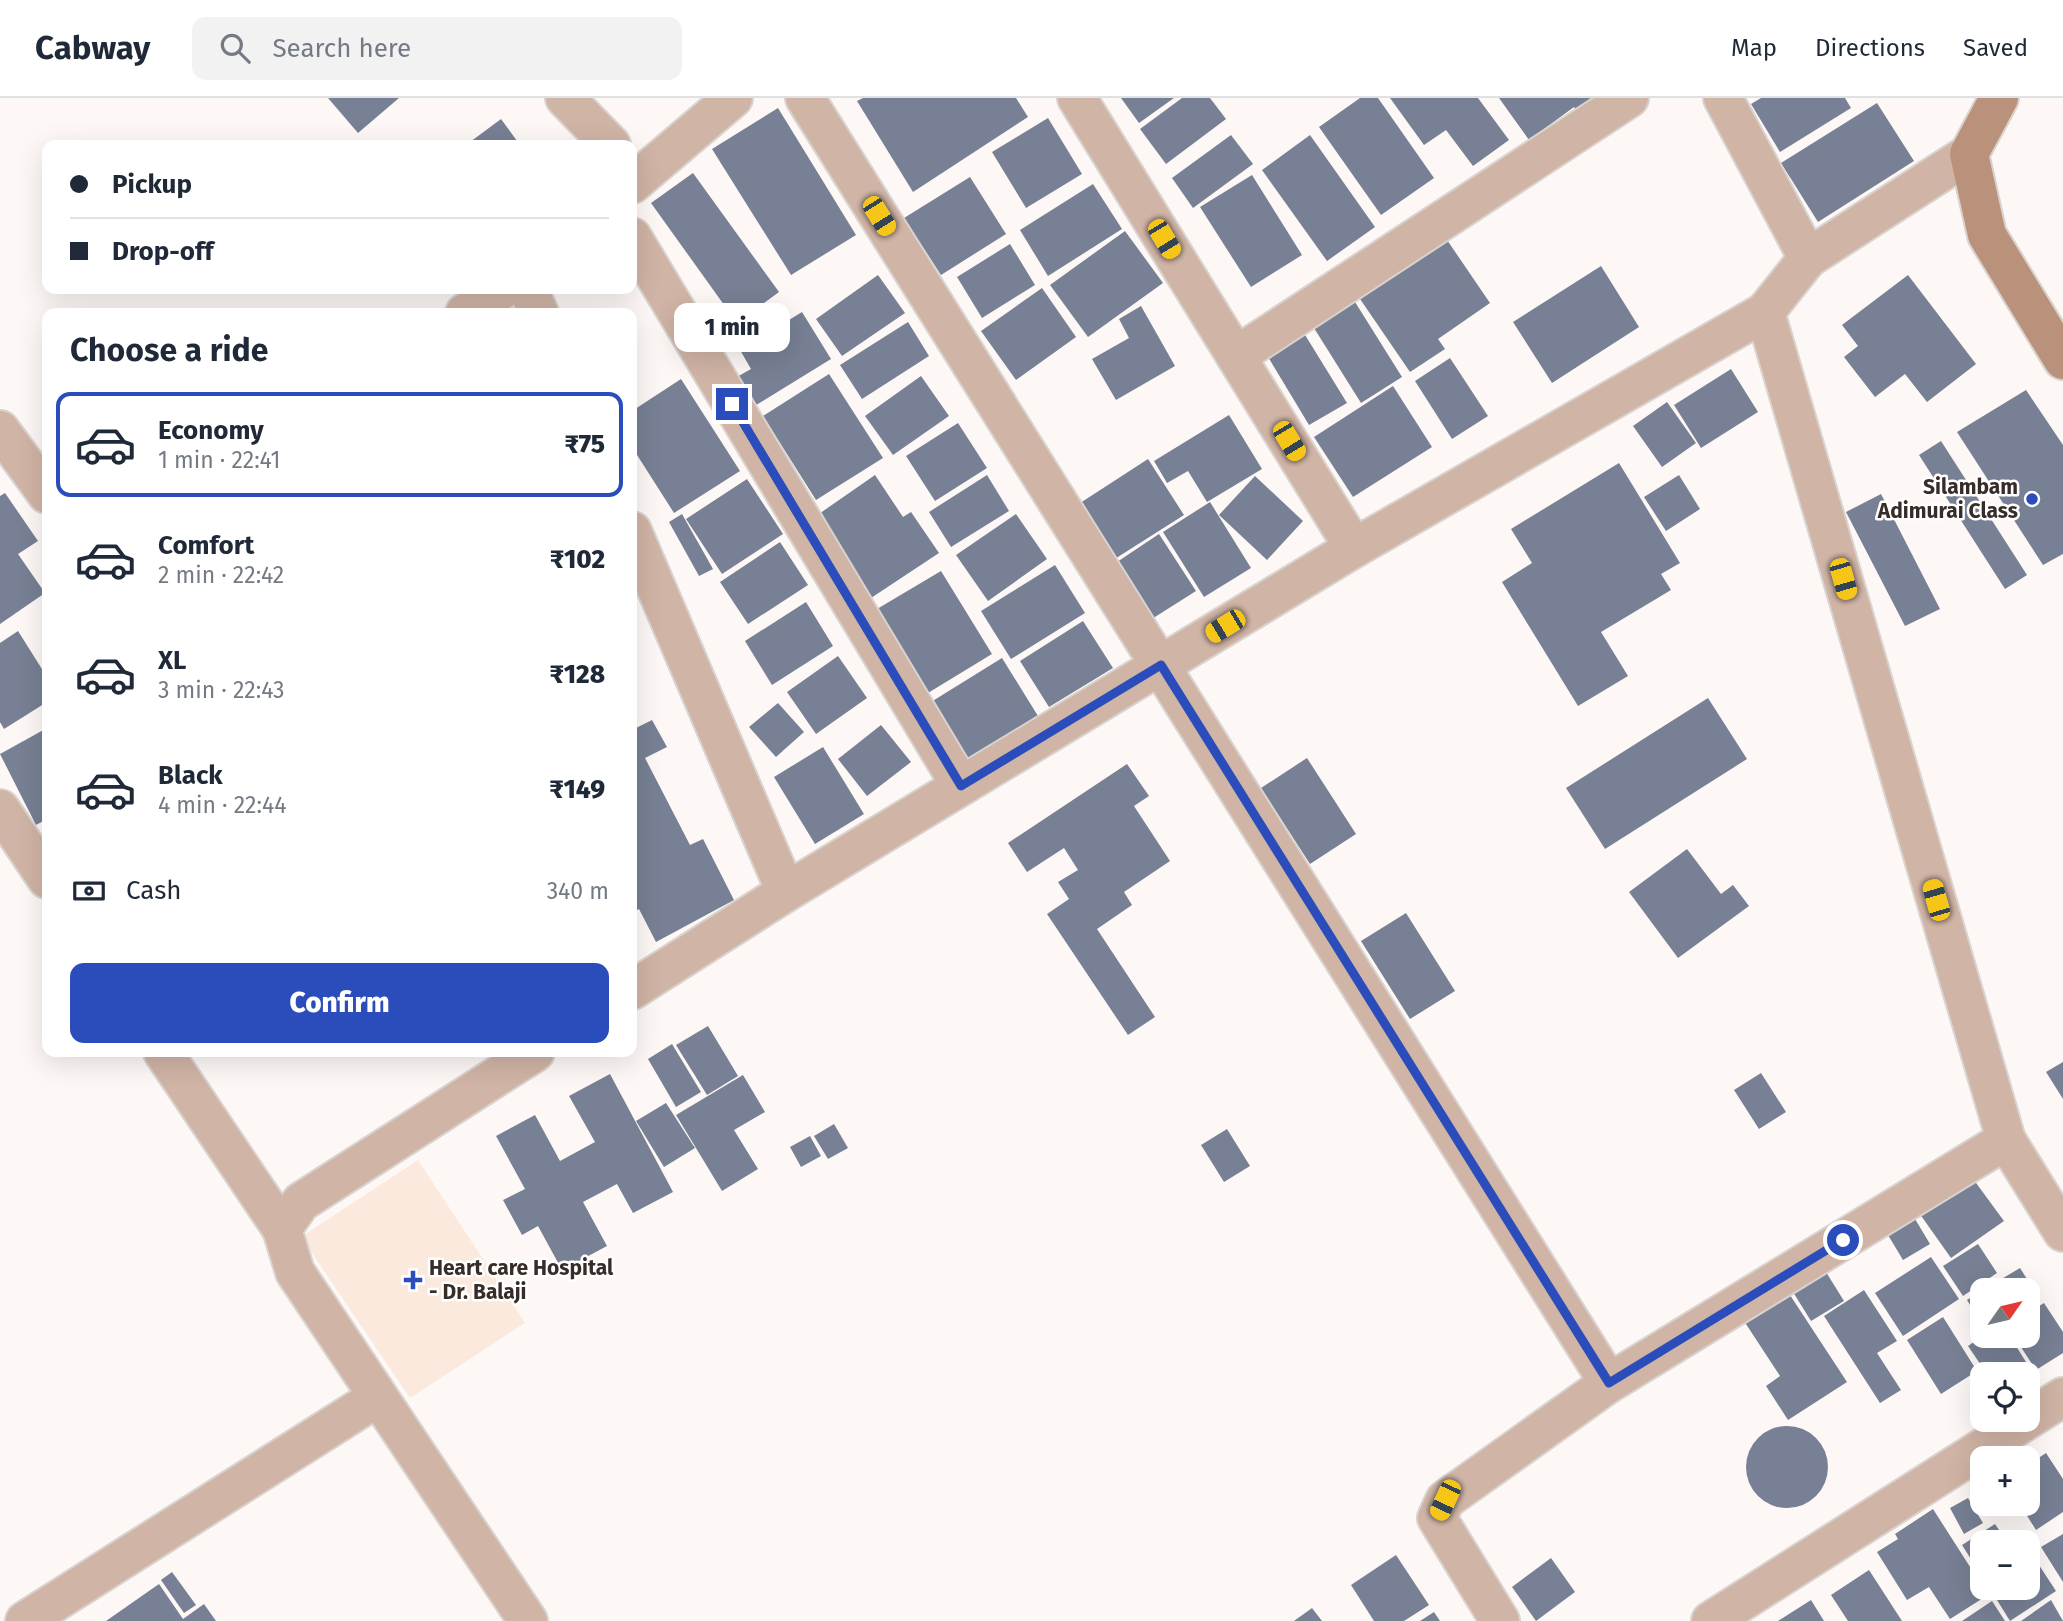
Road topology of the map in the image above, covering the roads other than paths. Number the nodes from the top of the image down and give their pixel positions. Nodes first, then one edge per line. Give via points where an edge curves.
1 (565, 98) edge
2 (733, 98) edge
3 (805, 98) edge
4 (1077, 98) edge
5 (1629, 98) edge
6 (1723, 98) edge
7 (1999, 98) edge
8 (606, 140) edge
9 (1969, 154) junction
10 (637, 174) edge
11 (637, 245) edge
12 (1808, 258) junction
13 (495, 294) edge
14 (473, 308) edge
15 (1765, 312) junction
16 (1236, 356) junction
17 (2063, 360) edge
18 (0, 430) edge
19 (42, 487) edge
20 (637, 543) edge
21 (1354, 548) junction
22 (1161, 665) junction
23 (961, 786) junction
24 (0, 809) edge
25 (0, 861) edge
26 (42, 872) edge
27 (42, 877) edge
28 (786, 892) junction
29 (637, 987) edge
30 (166, 1057) edge
31 (527, 1057) edge
32 (2006, 1140) junction
33 (282, 1229) junction
34 (2063, 1232) edge
35 (1609, 1383) junction
36 (378, 1397) junction
37 (2063, 1397) edge
38 (25, 1621) edge
39 (528, 1621) edge
40 (1500, 1621) edge
41 (1711, 1621) edge

1 - 8 street
2 - 10 street
3 - 22 street
4 - 16 street
5 - 16 street
6 - 12 street
7 - 9 street
9 - 12 street
9 - 17 street via 1987,234
11 - 23 street
12 - 15 street
13 - 14 street
15 - 21 street
15 - 32 street
16 - 21 street
18 - 19 street
20 - 28 street
21 - 22 street
22 - 23 street
22 - 35 street
23 - 28 street
24 - 26 street
25 - 27 street
28 - 29 street
30 - 33 street
31 - 33 street via 301,1202
32 - 34 street
32 - 35 street
33 - 36 street via 295,1272
35 - 40 street via 1445,1500 1441,1508 1437,1517
36 - 38 street
36 - 39 street
37 - 41 street

